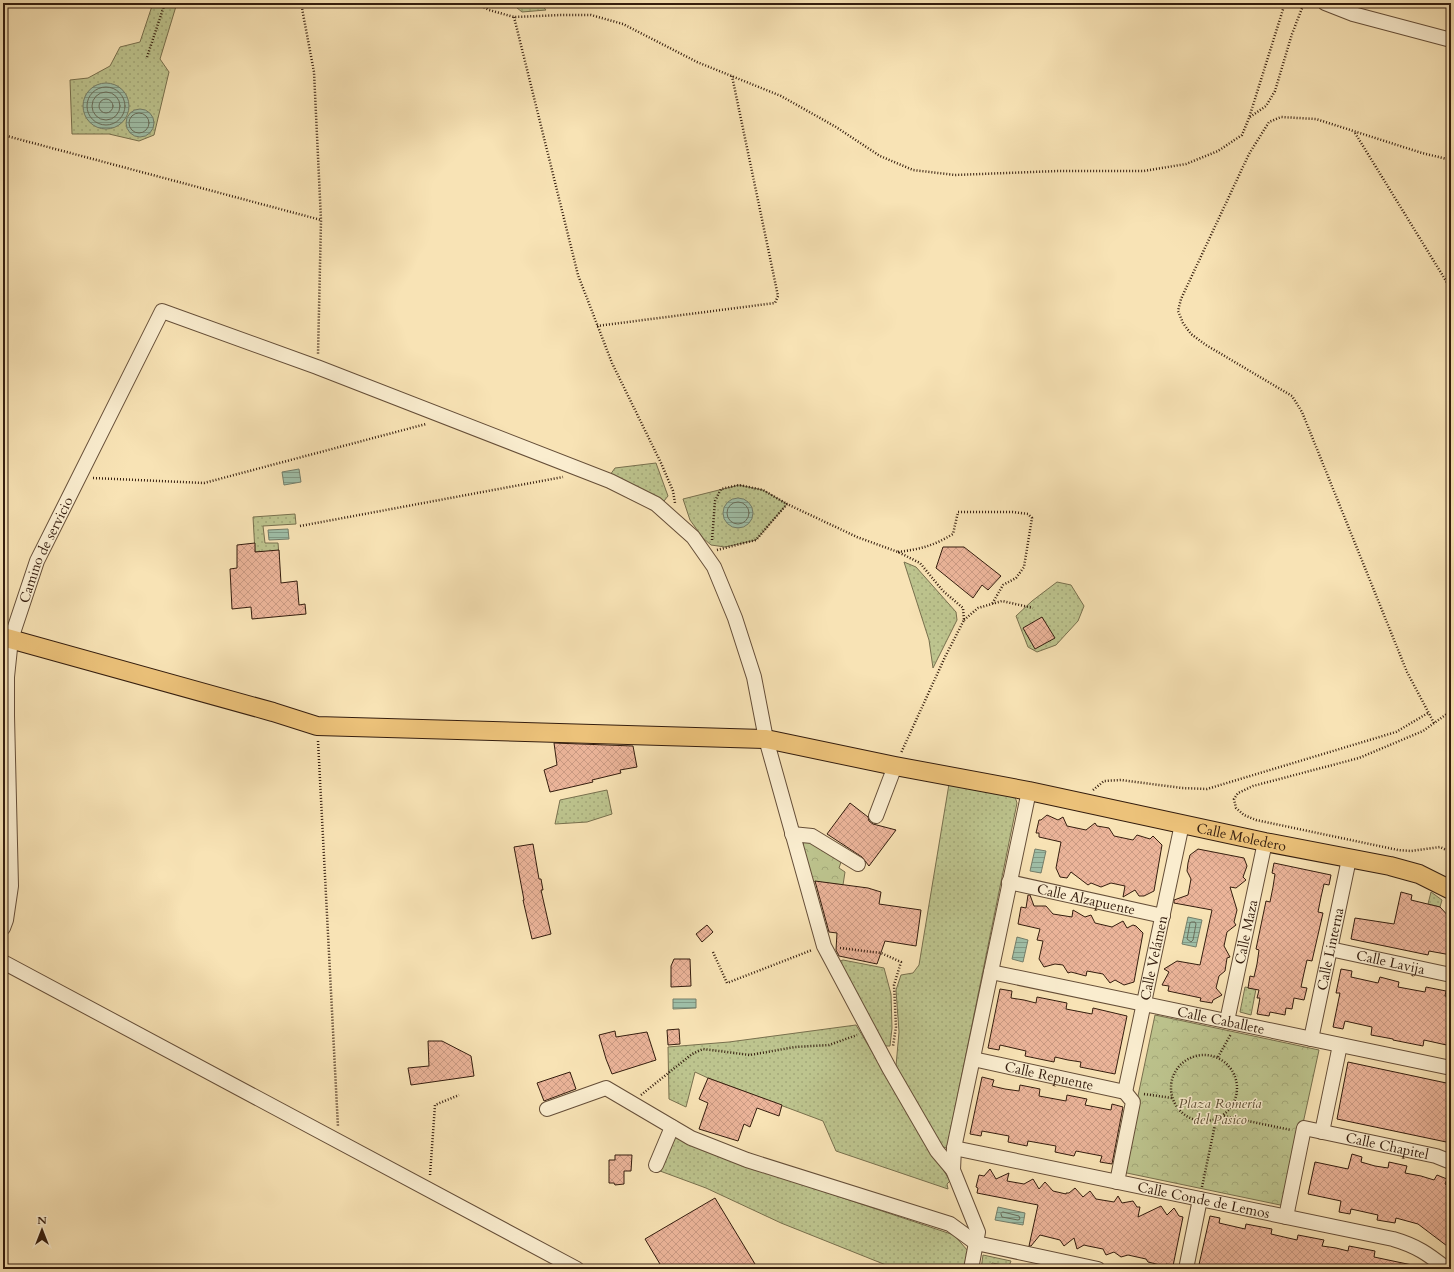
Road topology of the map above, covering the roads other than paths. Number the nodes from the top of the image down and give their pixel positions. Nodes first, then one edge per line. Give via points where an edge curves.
1 (1325, 3) edge
2 (1451, 40) edge
3 (7, 638) edge
4 (766, 739) junction
5 (895, 766) junction
6 (1029, 791) junction
7 (876, 816) dead end
8 (1182, 824) junction
9 (792, 834) junction
10 (1266, 842) junction
11 (1349, 859) junction
12 (858, 864) dead end
13 (1010, 882) junction
14 (1451, 890) edge
15 (1163, 916) junction
16 (3, 928) edge
17 (1330, 949) junction
18 (3, 962) edge
19 (991, 972) junction
20 (1451, 975) edge
21 (1145, 1004) junction
22 (1229, 1025) junction
23 (1311, 1039) junction
24 (1340, 1045) junction
25 (973, 1059) junction
26 (1451, 1068) edge
27 (1125, 1092) junction
28 (547, 1109) dead end
29 (672, 1127) junction
30 (1322, 1132) junction
31 (954, 1148) junction
32 (1451, 1162) edge
33 (656, 1165) dead end
34 (953, 1170) junction
35 (1117, 1182) junction
36 (1201, 1195) junction
37 (1286, 1217) junction
38 (976, 1243) junction
39 (577, 1269) edge
40 (971, 1269) edge
41 (1098, 1269) edge
42 (1186, 1269) edge
43 (1447, 1269) edge

1 - 2 street via 1354,14
3 - 4 main road, Calle Moledero via 317,726
3 - 4 street, Camino de servicio via 37,561 162,311 317,367 610,481 656,504 693,537 714,567 735,618 754,676
3 - 16 street, Camino de servicio via 11,886
4 - 5 main road, Calle Moledero
4 - 9 street
5 - 6 main road, Calle Moledero
5 - 7 street
6 - 8 main road, Calle Moledero
6 - 13 street
8 - 10 main road, Calle Moledero
8 - 15 street, Calle Velámen
9 - 12 street via 812,836
9 - 34 street via 824,946 889,1068 937,1151
10 - 11 main road, Calle Moledero
10 - 22 street, Calle Maza
11 - 14 main road, Calle Moledero via 1419,874
11 - 17 street, Calle Linterna
13 - 15 street, Calle Alzapuente
13 - 19 street
15 - 21 street, Calle Velámen
17 - 20 street, Calle Lavija
17 - 23 street, Calle Linterna
18 - 39 street
19 - 21 street, Calle Caballete
19 - 25 street
21 - 22 street, Calle Caballete
21 - 27 street, Calle Velámen
22 - 23 street, Calle Caballete
23 - 24 street, Calle Caballete
24 - 26 street, Calle Caballete
24 - 30 street
25 - 27 street, Calle Repuente
25 - 31 street
27 - 35 street via 1134,1102
28 - 29 street via 606,1088
29 - 33 street
29 - 38 street via 691,1138 747,1160 950,1224
30 - 32 street, Calle Chapitel via 1436,1156
30 - 37 street, Calle Chapitel via 1304,1128
31 - 34 street
31 - 35 street, Calle Conde de Lemos
34 - 38 street via 978,1232
35 - 36 street, Calle Conde de Lemos
36 - 37 street, Calle Conde de Lemos
36 - 42 street
37 - 43 street, Calle Conde de Lemos via 1410,1244
38 - 40 street
38 - 41 street

